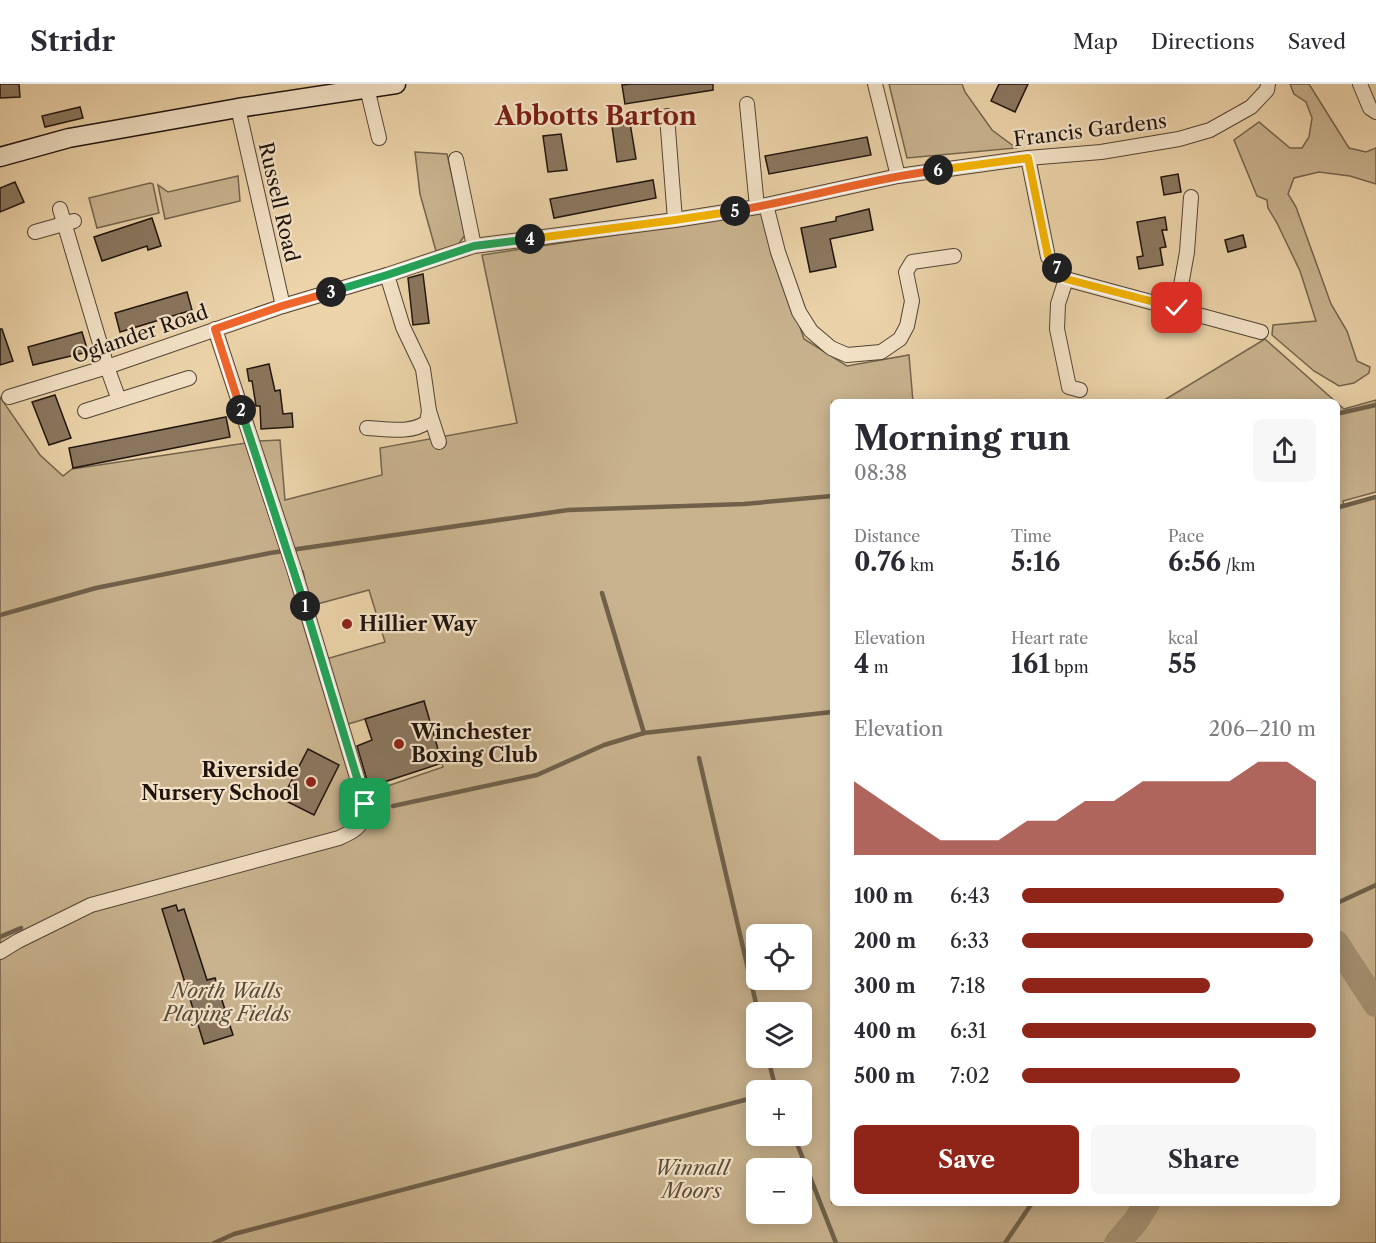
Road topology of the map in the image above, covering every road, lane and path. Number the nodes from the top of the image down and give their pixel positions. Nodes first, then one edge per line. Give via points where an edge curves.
1 (396, 84) edge
2 (875, 84) edge
3 (1268, 84) edge
4 (1360, 84) edge
5 (368, 88) junction
6 (747, 104) dead end
7 (238, 108) junction
8 (1376, 112) edge
9 (667, 116) dead end
10 (379, 138) dead end
11 (0, 157) edge
12 (1028, 158) junction
13 (456, 159) dead end
14 (898, 176) junction
15 (1191, 197) dead end
16 (762, 206) junction
17 (60, 209) dead end
18 (675, 220) junction
19 (69, 222) junction
20 (35, 232) dead end
21 (474, 246) junction
22 (954, 256) dead end
23 (387, 275) junction
24 (1066, 279) junction
25 (282, 306) junction
26 (1177, 308) junction
27 (215, 329) junction
28 (1261, 332) dead end
29 (107, 367) junction
30 (189, 378) dead end
31 (1080, 390) dead end
32 (9, 397) dead end
33 (119, 400) junction
34 (85, 411) dead end
35 (429, 411) junction
36 (367, 428) dead end
37 (439, 442) dead end
38 (0, 952) edge

1 - 5 main road
2 - 14 street
3 - 12 street, Francis Gardens via 1251,107 1210,130 1101,152
4 - 8 street via 1370,108
5 - 7 main road
5 - 10 street
6 - 16 street
7 - 11 main road via 69,138
7 - 25 street, Russell Road
9 - 18 street
12 - 14 street, Francis Gardens
12 - 24 street via 1048,256
13 - 21 street
14 - 16 street, Francis Gardens
15 - 26 street
16 - 18 street, Francis Gardens
16 - 22 street via 799,312 811,331 831,348 847,355 880,352 900,339 908,326 912,301 906,272 912,262
17 - 19 street
18 - 21 street, Oglander Road
19 - 20 street
19 - 29 street
21 - 23 street, Oglander Road
23 - 25 street, Oglander Road
23 - 35 street via 403,327 423,369
24 - 26 street
24 - 31 street via 1058,304 1057,329 1069,387
25 - 27 street, Oglander Road
26 - 28 street
27 - 29 street, Oglander Road
27 - 38 street via 294,569 365,804 363,821 355,831 339,838 90,905
29 - 32 street, Oglander Road
29 - 33 street
30 - 33 street
33 - 34 street
35 - 36 street via 428,422 421,427
35 - 37 street

